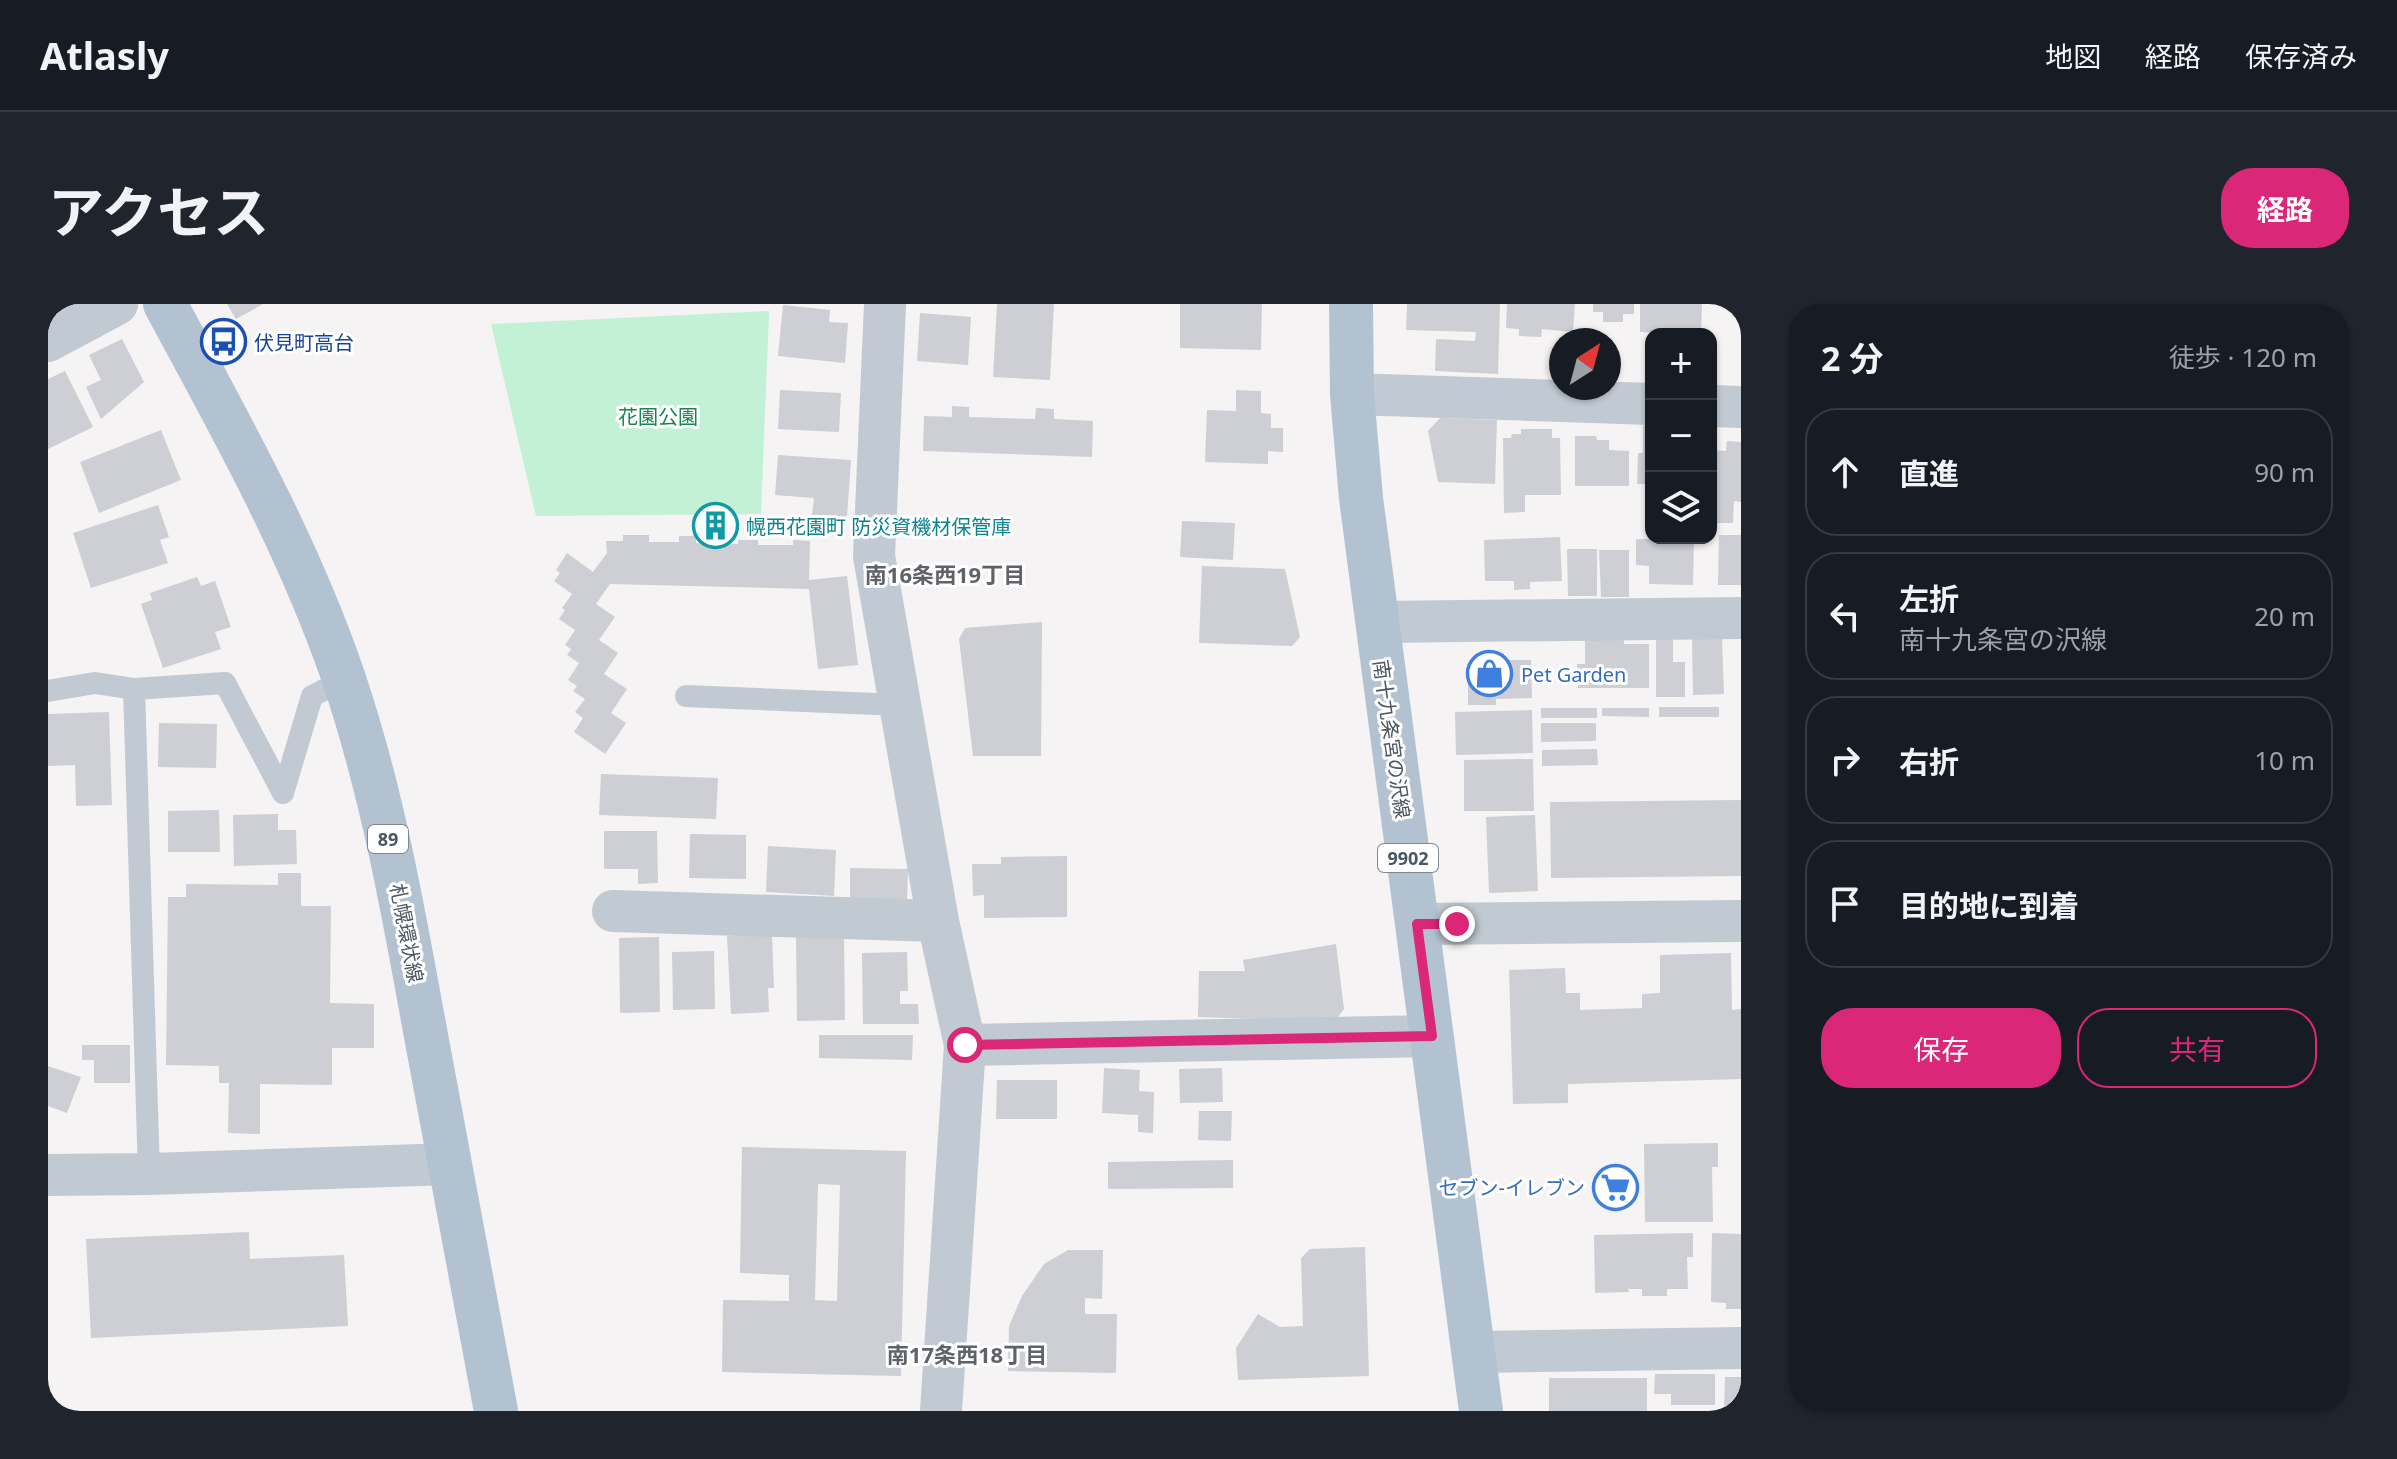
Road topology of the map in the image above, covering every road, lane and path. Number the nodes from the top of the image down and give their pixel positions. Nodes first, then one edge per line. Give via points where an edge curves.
1 (117, 304) edge
2 (165, 304) edge
3 (885, 304) edge
4 (1351, 304) edge
5 (48, 341) edge
6 (1352, 394) junction
7 (1645, 404) edge
8 (1717, 406) edge
9 (1741, 407) edge
10 (1741, 618) edge
11 (1377, 622) junction
12 (344, 680) junction
13 (134, 689) junction
14 (48, 691) edge
15 (686, 696) dead end
16 (900, 705) junction
17 (613, 911) dead end
18 (938, 921) junction
19 (1741, 921) edge
20 (1417, 924) junction
21 (1432, 1036) junction
22 (965, 1045) junction
23 (450, 1164) junction
24 (149, 1174) junction
25 (48, 1175) edge
26 (1741, 1348) edge
27 (1473, 1352) junction
28 (496, 1411) edge
29 (941, 1411) edge
30 (1481, 1411) edge

1 - 5 street
2 - 12 main road, 札幌環状線 / 89 via 255,469 317,605
3 - 16 street via 874,556
4 - 6 main road, 南十九条宮の沢線 / 9902
6 - 7 street
6 - 11 main road, 南十九条宮の沢線 / 9902
8 - 9 street
10 - 11 street
11 - 20 main road, 南十九条宮の沢線 / 9902
12 - 13 lane via 312,696 283,793 225,683
12 - 23 main road, 札幌環状線 / 89 via 382,806
13 - 14 lane via 95,683
13 - 24 lane
15 - 16 lane
16 - 18 street
17 - 18 street
18 - 22 street
19 - 20 street
20 - 21 main road, 南十九条宮の沢線 / 9902
21 - 22 street
21 - 27 main road, 南十九条宮の沢線 / 9902
22 - 29 street
23 - 24 street
23 - 28 main road, 札幌環状線 / 89
24 - 25 street
26 - 27 street
27 - 30 main road, 南十九条宮の沢線 / 9902

